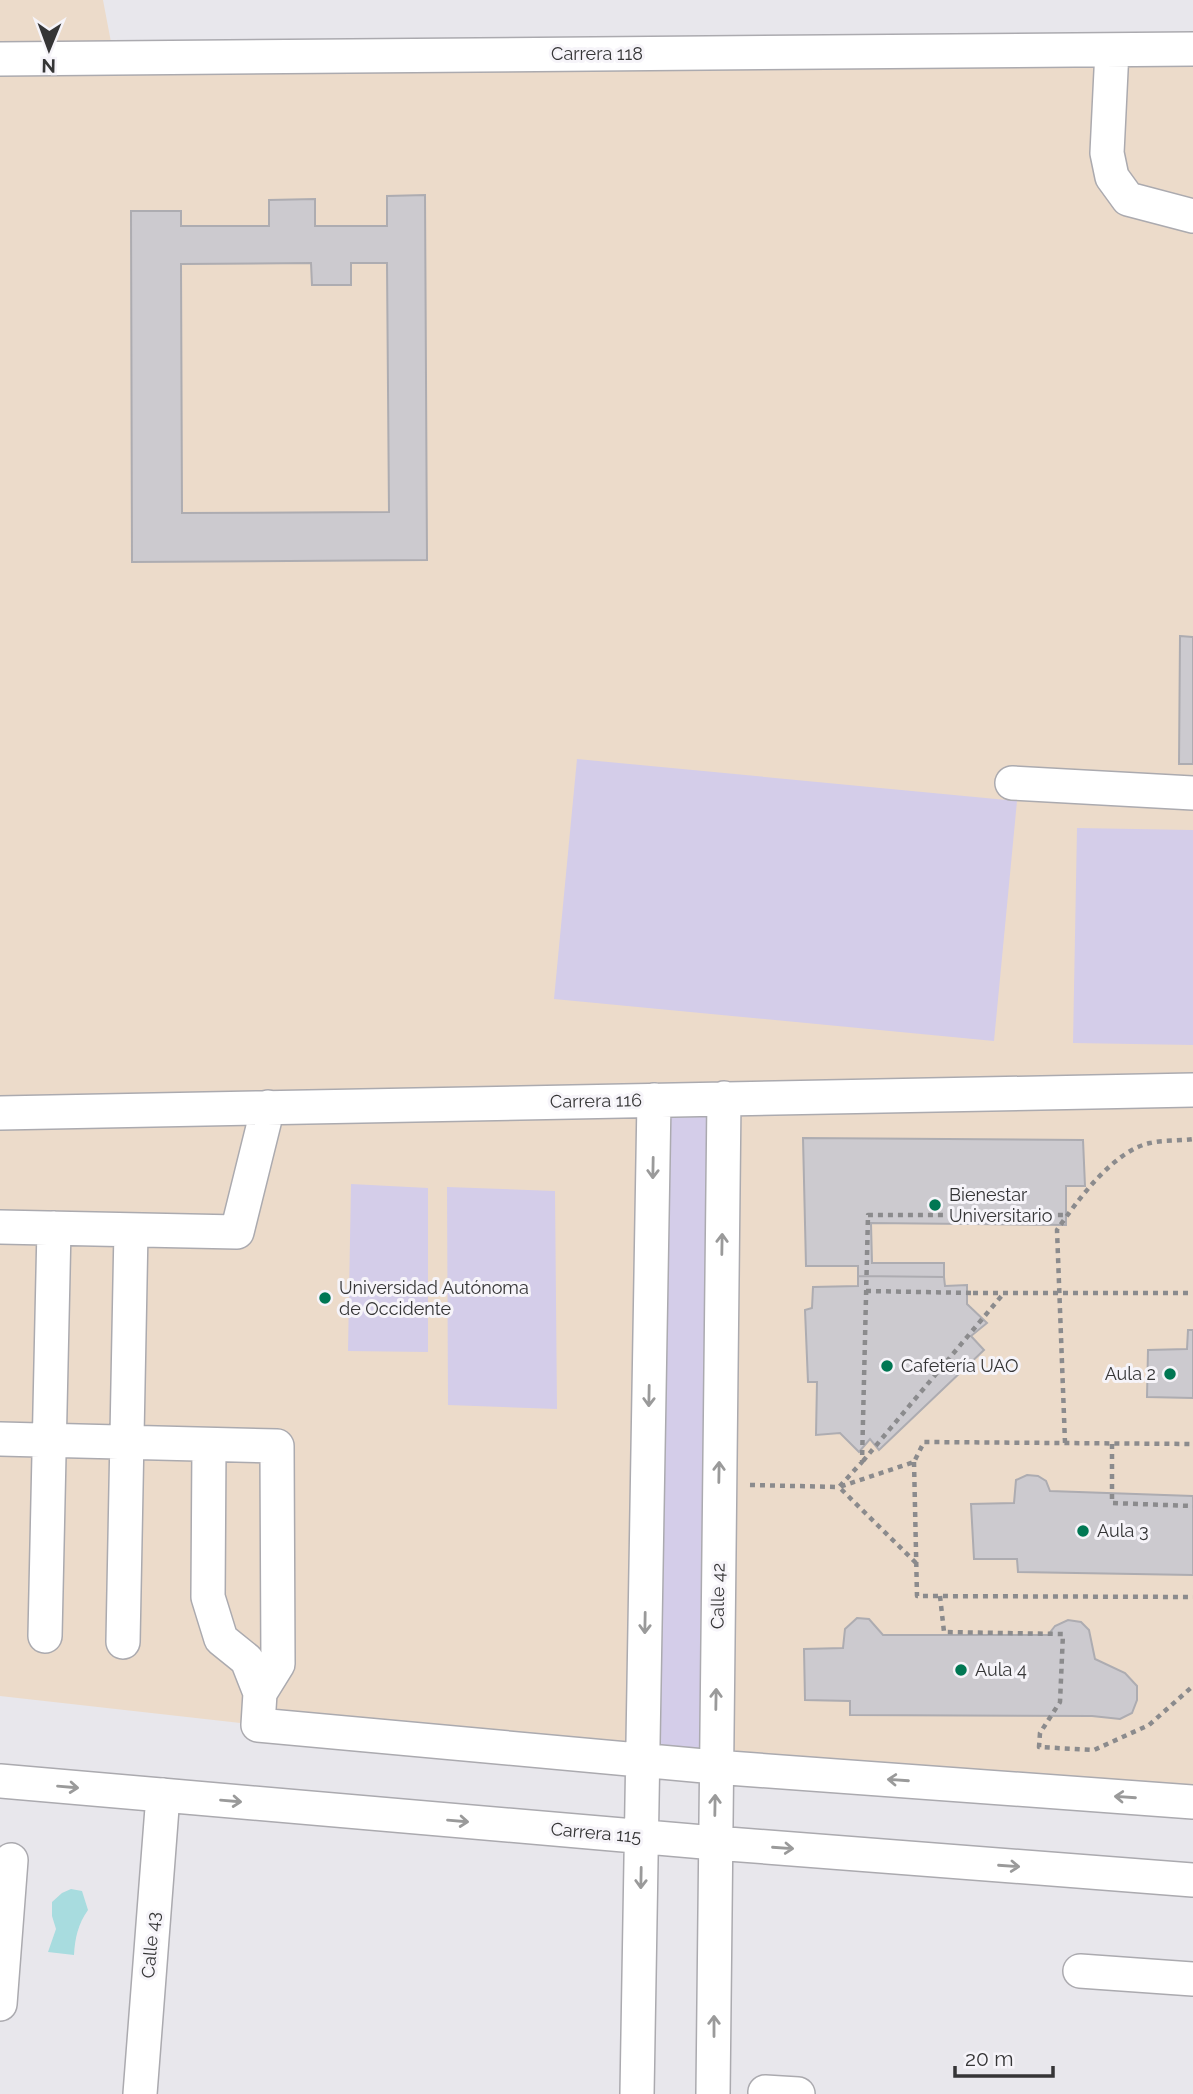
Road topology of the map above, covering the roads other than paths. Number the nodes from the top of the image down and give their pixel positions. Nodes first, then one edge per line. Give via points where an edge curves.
1 (1193, 49) edge
2 (1112, 50) junction
3 (0, 59) edge
4 (1193, 216) edge
5 (1012, 783) dead end
6 (1193, 793) edge
7 (1193, 1090) edge
8 (724, 1098) junction
9 (654, 1100) junction
10 (268, 1107) junction
11 (0, 1113) edge
12 (0, 1227) edge
13 (54, 1228) junction
14 (131, 1230) junction
15 (0, 1439) edge
16 (49, 1440) junction
17 (126, 1442) junction
18 (209, 1445) junction
19 (45, 1636) dead end
20 (123, 1642) dead end
21 (259, 1709) junction
22 (643, 1761) junction
23 (715, 1767) junction
24 (0, 1781) edge
25 (163, 1795) junction
26 (1193, 1802) edge
27 (641, 1837) junction
28 (715, 1843) junction
29 (11, 1860) dead end
30 (1193, 1880) edge
31 (1080, 1971) dead end
32 (1193, 1979) edge
33 (1, 1984) edge
34 (140, 2094) edge
35 (637, 2094) edge
36 (713, 2094) edge

1 - 2 street, Carrera 118
2 - 3 street, Carrera 118
2 - 4 street via 1107,153 1112,177 1128,199
5 - 6 street
7 - 8 street, Carrera 116
8 - 9 street, Carrera 116
23 -> 8 street, Calle 42
9 - 10 street, Carrera 116
9 -> 22 street
10 - 11 street, Carrera 116
10 - 14 street via 237,1232
12 - 13 street
13 - 14 street
13 - 16 street
14 - 17 street
15 - 16 street
16 - 17 street
16 - 19 street
17 - 18 street
17 - 20 street
18 - 21 street via 208,1597 221,1639 247,1660
18 - 21 street via 276,1446 278,1664
21 - 22 street
22 - 23 street
22 - 27 street
26 -> 23 street
28 -> 23 street, Calle 42
24 -> 25 street, Carrera 115
25 -> 27 street, Carrera 115
25 - 34 street, Calle 43
27 - 28 street, Carrera 115
27 -> 35 street
28 -> 30 street, Carrera 115
36 -> 28 street, Calle 42
29 - 33 street
31 - 32 street

